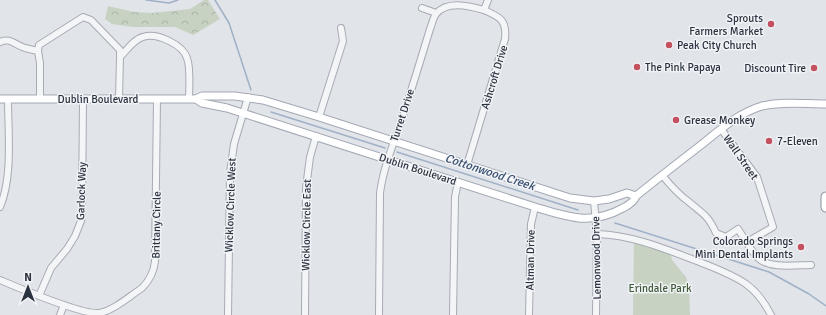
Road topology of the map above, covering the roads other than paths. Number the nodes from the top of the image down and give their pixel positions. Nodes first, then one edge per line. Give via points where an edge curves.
1 (488, 0) edge
2 (422, 8) dead end
3 (484, 10) junction
4 (436, 13) junction
5 (341, 28) dead end
6 (0, 42) edge
7 (38, 51) junction
8 (120, 57) junction
9 (248, 97) junction
10 (0, 99) edge
11 (8, 99) junction
12 (40, 99) junction
13 (82, 99) junction
14 (119, 99) junction
15 (157, 99) junction
16 (193, 99) junction
17 (826, 104) edge
18 (243, 113) junction
19 (319, 117) junction
20 (721, 129) junction
21 (316, 136) junction
22 (394, 141) junction
23 (387, 159) junction
24 (466, 165) junction
25 (662, 175) junction
26 (458, 182) junction
27 (636, 196) junction
28 (826, 198) edge
29 (594, 201) junction
30 (0, 207) edge
31 (535, 207) junction
32 (826, 207) edge
33 (596, 218) junction
34 (596, 234) junction
35 (747, 242) junction
36 (811, 265) dead end
37 (0, 280) edge
38 (39, 296) junction
39 (64, 305) junction
40 (60, 315) edge
41 (228, 315) edge
42 (305, 315) edge
43 (379, 315) edge
44 (453, 315) edge
45 (529, 315) edge
46 (596, 315) edge
47 (771, 315) edge

1 - 3 street
2 - 4 street
3 - 4 street via 451,3
3 - 24 street, Ashcroft Drive via 503,21 506,39
4 - 22 street, Turret Drive
5 - 19 street via 343,41
6 - 7 street via 9,40 24,48
7 - 8 street via 39,45 83,17 91,20 120,50
7 - 12 street
8 - 14 street
8 - 16 street via 142,37 161,37 172,42 185,53 188,60
9 - 16 main road, Dublin Boulevard via 202,96
9 - 18 street, Wicklow Circle West
9 - 19 main road, Dublin Boulevard
10 - 11 main road, Dublin Boulevard
11 - 12 main road, Dublin Boulevard
11 - 30 street via 7,176 5,194
12 - 13 main road, Dublin Boulevard
13 - 14 main road, Dublin Boulevard
13 - 38 street, Garlock Way via 81,220 72,242 51,268
14 - 15 main road, Dublin Boulevard
15 - 16 main road, Dublin Boulevard
15 - 39 street, Brittany Circle via 156,261 153,273 142,288 107,311 88,313
16 - 18 main road, Dublin Boulevard
17 - 20 main road, Dublin Boulevard via 782,103 763,106 738,117
18 - 21 main road, Dublin Boulevard
18 - 41 street, Wicklow Circle West via 234,144 230,173
19 - 22 main road, Dublin Boulevard
20 - 25 main road, Dublin Boulevard
20 - 35 street, Wall Street via 758,177 773,227
21 - 23 main road, Dublin Boulevard
21 - 42 street, Wicklow Circle East via 306,188
22 - 23 street, Turret Drive
22 - 24 main road, Dublin Boulevard
23 - 26 main road, Dublin Boulevard
23 - 43 street, Turret Drive via 380,193
24 - 29 main road, Dublin Boulevard via 570,198
25 - 27 main road, Dublin Boulevard
25 - 35 street via 672,187 702,211 716,233 726,237 738,229
26 - 31 main road, Dublin Boulevard
26 - 44 street via 455,197
27 - 29 main road, Dublin Boulevard via 627,193
27 - 33 main road, Dublin Boulevard via 630,205
28 - 32 highway
29 - 33 street, Lemonwood Drive
31 - 33 main road, Dublin Boulevard via 581,219
31 - 45 street, Altman Drive via 530,224
33 - 34 street, Lemonwood Drive
34 - 46 street, Lemonwood Drive
34 - 47 street via 619,236 670,251 736,277 753,290
35 - 36 street via 764,262 779,266
37 - 38 street, Brittany Circle
38 - 39 street, Brittany Circle
39 - 40 street

